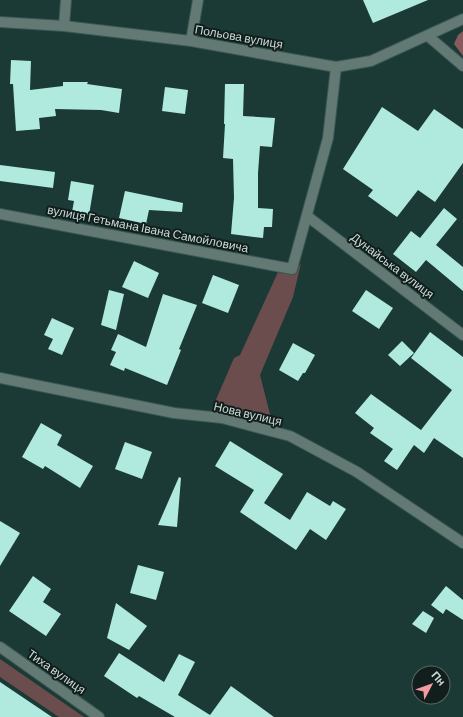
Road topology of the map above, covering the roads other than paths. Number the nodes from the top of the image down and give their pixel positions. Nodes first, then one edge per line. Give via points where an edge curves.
1 (66, 0) edge
2 (198, 0) edge
3 (463, 20) edge
4 (0, 22) edge
5 (64, 26) junction
6 (428, 36) junction
7 (192, 41) junction
8 (463, 66) edge
9 (336, 67) junction
10 (0, 214) edge
11 (307, 216) junction
12 (463, 335) edge
13 (0, 378) edge
14 (463, 543) edge
15 (0, 648) edge
16 (99, 717) edge

1 - 5 street
2 - 7 street
3 - 6 street, Польова вулиця
4 - 5 street, Польова вулиця
5 - 7 street, Польова вулиця
6 - 8 street
6 - 9 street, Польова вулиця via 371,61
7 - 9 street, Польова вулиця
9 - 11 street via 328,138
10 - 11 street, вулиця Гетьмана Івана Самойловича via 292,269
11 - 12 street, Дунайська вулиця
13 - 14 street, Нова вулиця via 174,413 222,418 290,436 357,472
15 - 16 street, Тиха вулиця via 38,672

